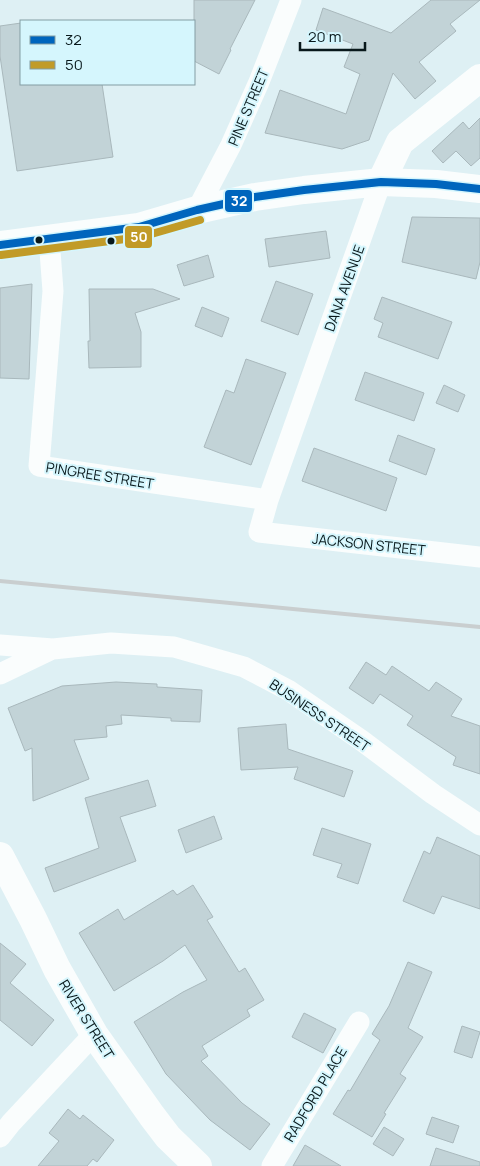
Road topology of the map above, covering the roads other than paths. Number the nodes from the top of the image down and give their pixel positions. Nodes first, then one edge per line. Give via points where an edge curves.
1 (291, 0) edge
2 (480, 78) edge
3 (381, 182) junction
4 (480, 189) edge
5 (197, 210) junction
6 (49, 238) junction
7 (0, 245) edge
8 (268, 500) junction
9 (258, 532) joint
10 (480, 557) edge
11 (0, 645) edge
12 (53, 649) junction
13 (0, 674) edge
14 (480, 825) edge
15 (0, 856) edge
16 (358, 1022) dead end
17 (94, 1034) junction
18 (0, 1137) edge
19 (198, 1166) edge
20 (272, 1166) edge

1 - 5 street, PINE STREET via 232,145
2 - 3 main road, DANA AVENUE via 400,142
3 - 4 main road
3 - 5 main road via 255,197
3 - 8 street, DANA AVENUE
5 - 6 main road via 139,227
6 - 7 main road
6 - 8 street, PINGREE STREET via 53,291 39,466
8 - 9 street, DANA AVENUE
9 - 10 street, JACKSON STREET
11 - 12 street, BUSINESS STREET
12 - 13 street, BUSINESS STREET
12 - 14 street, BUSINESS STREET via 111,643 174,647 244,667 288,690
15 - 17 main road, RIVER STREET
16 - 20 street, RADFORD PLACE
17 - 18 street
17 - 19 main road, RIVER STREET via 168,1137

